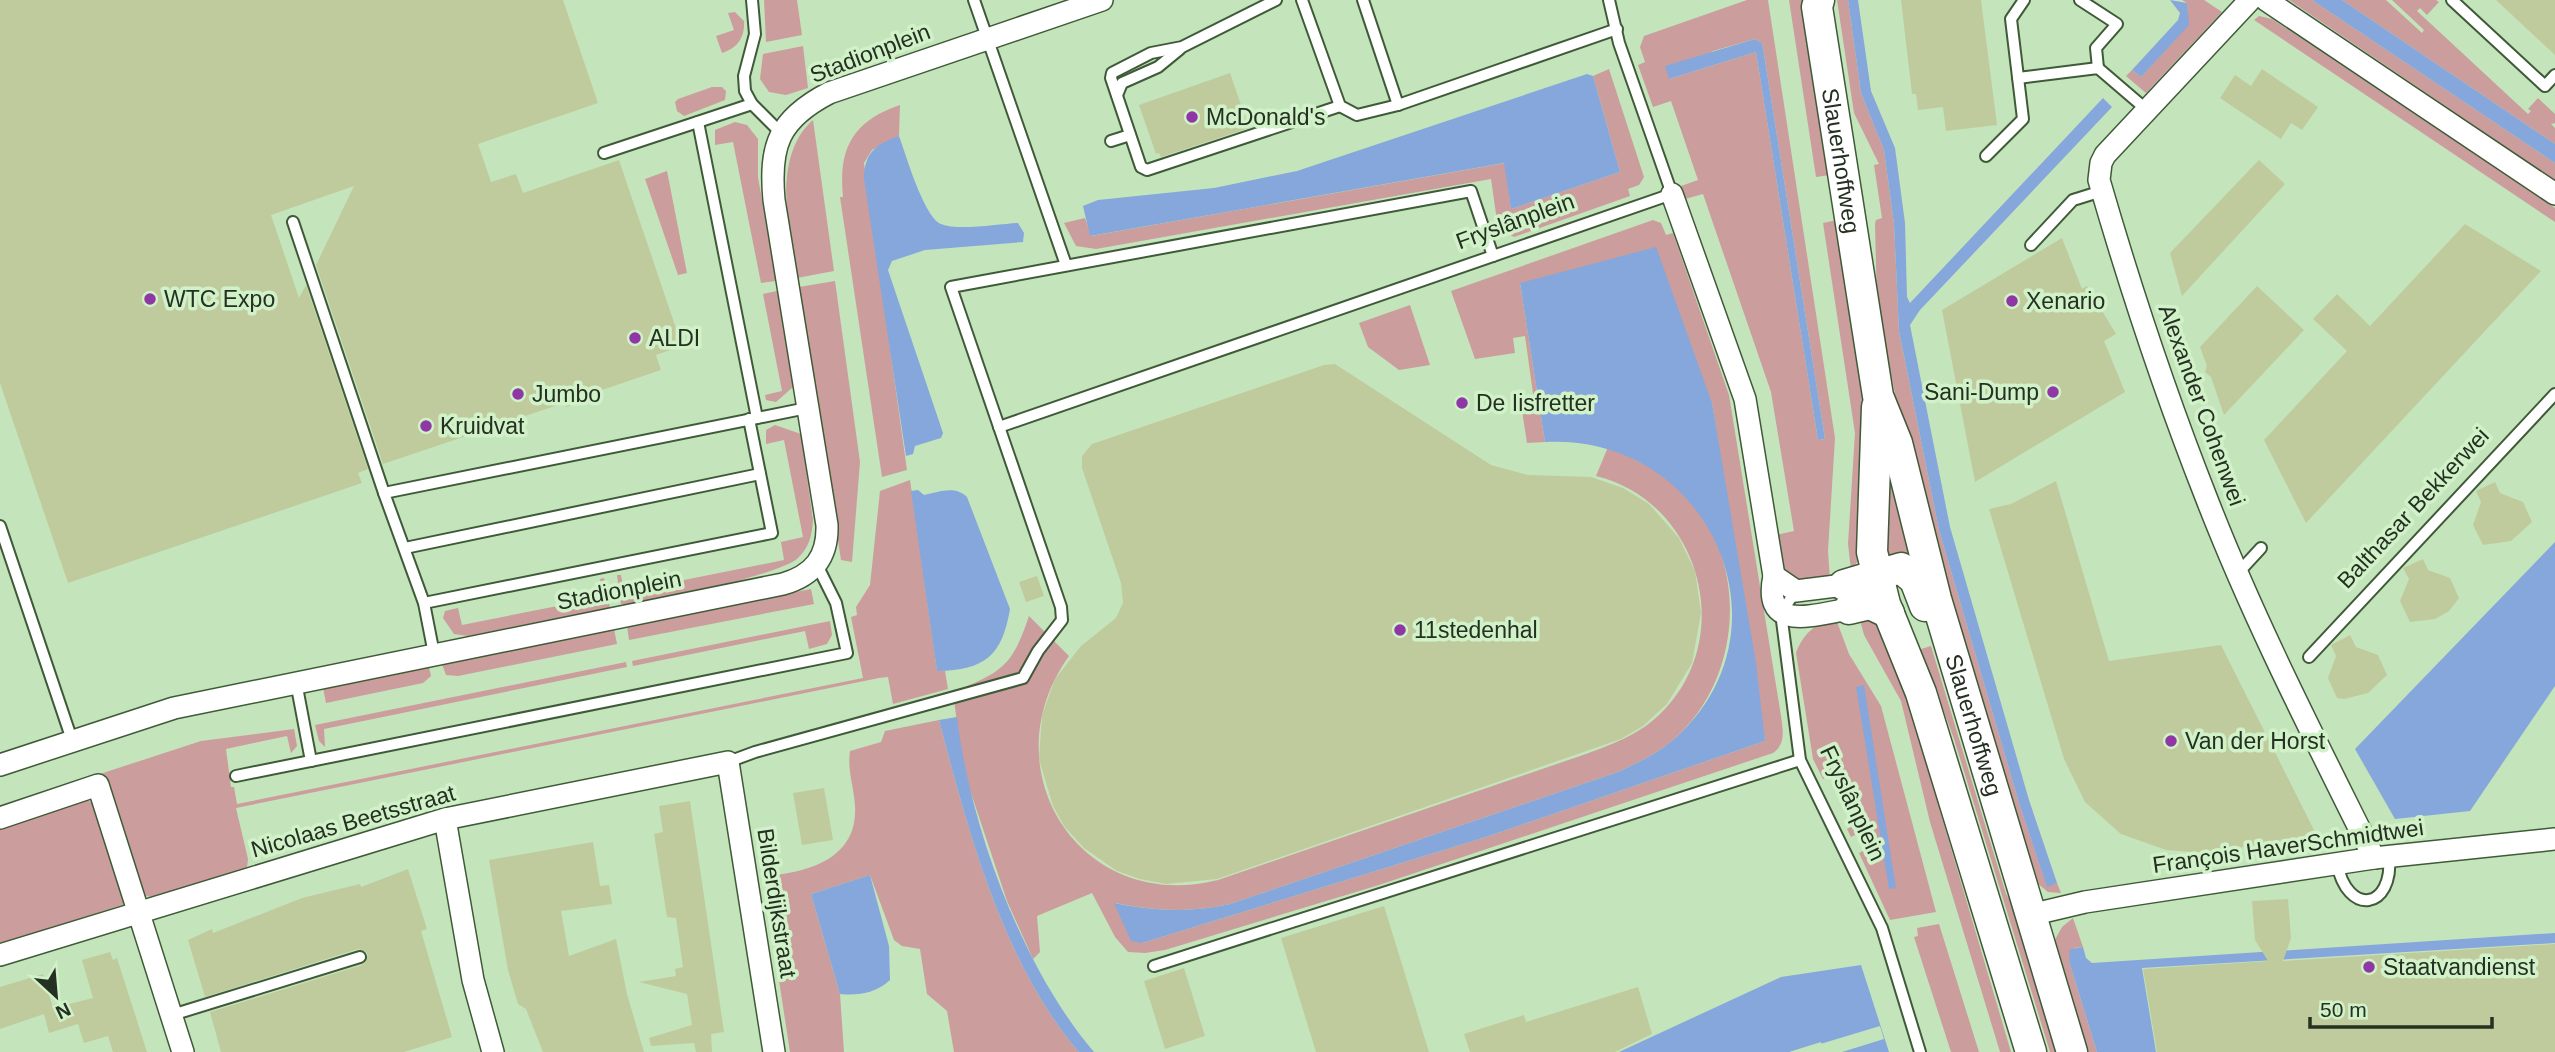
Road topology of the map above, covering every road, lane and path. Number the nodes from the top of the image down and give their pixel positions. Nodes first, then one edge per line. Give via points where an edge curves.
1 (752, 0) edge
2 (974, 0) edge
3 (1102, 0) edge
4 (1276, 0) edge
5 (1302, 0) edge
6 (1363, 0) edge
7 (1609, 0) edge
8 (2024, 0) edge
9 (2080, 0) edge
10 (2250, 0) edge
11 (2266, 0) edge
12 (2452, 0) edge
13 (1816, 2) edge
14 (1616, 29) junction
15 (987, 39) junction
16 (1182, 47) junction
17 (2098, 68) junction
18 (2555, 75) edge
19 (2018, 78) junction
20 (1116, 95) junction
21 (752, 104) junction
22 (1398, 105) junction
23 (1340, 106) junction
24 (2147, 110) junction
25 (698, 122) junction
26 (781, 132) junction
27 (1130, 135) junction
28 (1111, 141) dead end
29 (604, 153) dead end
30 (1986, 156) dead end
31 (2102, 191) junction
32 (1672, 194) junction
33 (2555, 194) edge
34 (293, 222) dead end
35 (2031, 245) dead end
36 (1493, 256) junction
37 (1066, 265) junction
38 (2555, 394) edge
39 (1878, 396) junction
40 (807, 408) junction
41 (753, 419) junction
42 (999, 427) junction
43 (760, 474) junction
44 (384, 493) junction
45 (0, 526) edge
46 (405, 548) junction
47 (2262, 548) dead end
48 (817, 565) junction
49 (2238, 573) junction
50 (1876, 574) junction
51 (1781, 594) junction
52 (1847, 597) junction
53 (424, 603) junction
54 (1889, 612) junction
55 (1949, 642) junction
56 (434, 654) junction
57 (2309, 657) dead end
58 (296, 682) junction
59 (72, 740) junction
60 (1800, 760) junction
61 (312, 761) junction
62 (728, 762) junction
63 (0, 765) edge
64 (236, 776) dead end
65 (0, 818) edge
66 (445, 819) junction
67 (2555, 839) edge
68 (2381, 857) junction
69 (2337, 863) junction
70 (140, 912) junction
71 (2030, 915) junction
72 (0, 955) edge
73 (360, 957) dead end
74 (1154, 966) dead end
75 (172, 1015) junction
76 (183, 1052) edge
77 (493, 1052) edge
78 (774, 1052) edge
79 (1920, 1052) edge
80 (2031, 1052) edge
81 (2072, 1052) edge

1 - 21 lane via 755,34 744,76
2 - 15 lane
3 - 15 street, Stadionplein
4 - 16 lane
5 - 23 lane
6 - 22 lane
7 - 14 lane
8 - 19 lane via 2011,19
9 - 17 lane via 2117,24 2096,48
10 - 24 street, Alexander Cohenwei
11 - 33 street
12 - 18 lane via 2544,86
13 - 39 main road, Slauerhoffweg
14 - 22 lane
14 - 32 lane
15 - 26 street, Stadionplein via 829,93 796,114
15 - 37 lane
16 - 20 lane via 1158,67 1122,83
16 - 20 lane via 1151,53 1116,68 1111,78
17 - 19 lane
17 - 24 lane
19 - 30 lane via 2023,119
20 - 27 lane
21 - 25 lane
21 - 26 lane
22 - 23 lane via 1357,115
23 - 27 lane via 1147,170 1141,166
24 - 31 street, Alexander Cohenwei via 2101,163
25 - 29 lane
25 - 41 lane
26 - 40 street via 774,151 774,200
27 - 28 lane
31 - 35 lane via 2073,200
31 - 49 street, Alexander Cohenwei via 2140,317
32 - 36 lane, Fryslânplein
32 - 51 street, Fryslânplein via 1745,399
34 - 44 lane
36 - 37 lane via 1471,191
36 - 42 lane, Fryslânplein
37 - 42 lane via 951,287
38 - 57 lane, Balthasar Bekkerwei
39 - 50 main road, Slauerhoffweg via 1872,552
39 - 55 main road, Slauerhoffweg via 1897,443
40 - 41 lane
40 - 48 street via 827,525 827,541
41 - 43 lane
41 - 44 lane
42 - 62 lane via 1061,607 1062,620 1023,678
43 - 46 lane
43 - 53 lane via 772,533
44 - 46 lane
45 - 59 lane
46 - 53 lane
47 - 49 lane
48 - 56 street, Stadionplein via 783,584
48 - 61 lane via 836,603 847,653
49 - 68 street, Alexander Cohenwei
50 - 52 main road
50 - 54 main road, Slauerhoffweg
50 - 55 main road via 1901,568 1908,572 1921,592 1933,631
51 - 52 street via 1805,591
51 - 52 street via 1810,616
51 - 60 lane, Fryslânplein
52 - 54 main road
53 - 56 lane
54 - 80 main road, Slauerhoffweg via 1921,693
55 - 71 main road, Slauerhoffweg
56 - 58 street, Stadionplein
58 - 59 street, Stadionplein via 174,708
58 - 61 lane
59 - 63 street, Stadionplein
60 - 74 lane
60 - 79 lane, Fryslânplein via 1882,928
61 - 64 lane
62 - 66 street, Nicolaas Beetsstraat
62 - 78 street, Bilderdijkstraat
65 - 70 street via 98,785
66 - 70 street, Nicolaas Beetsstraat
66 - 77 street via 473,980
67 - 68 street, François HaverSchmidtwei
68 - 69 street, François HaverSchmidtwei
68 - 69 lane via 2388,884 2367,900 2344,889
69 - 71 street, François HaverSchmidtwei via 2085,902
70 - 72 street, Nicolaas Beetsstraat
70 - 75 street
71 - 81 main road, Slauerhoffweg
73 - 75 lane
75 - 76 street

